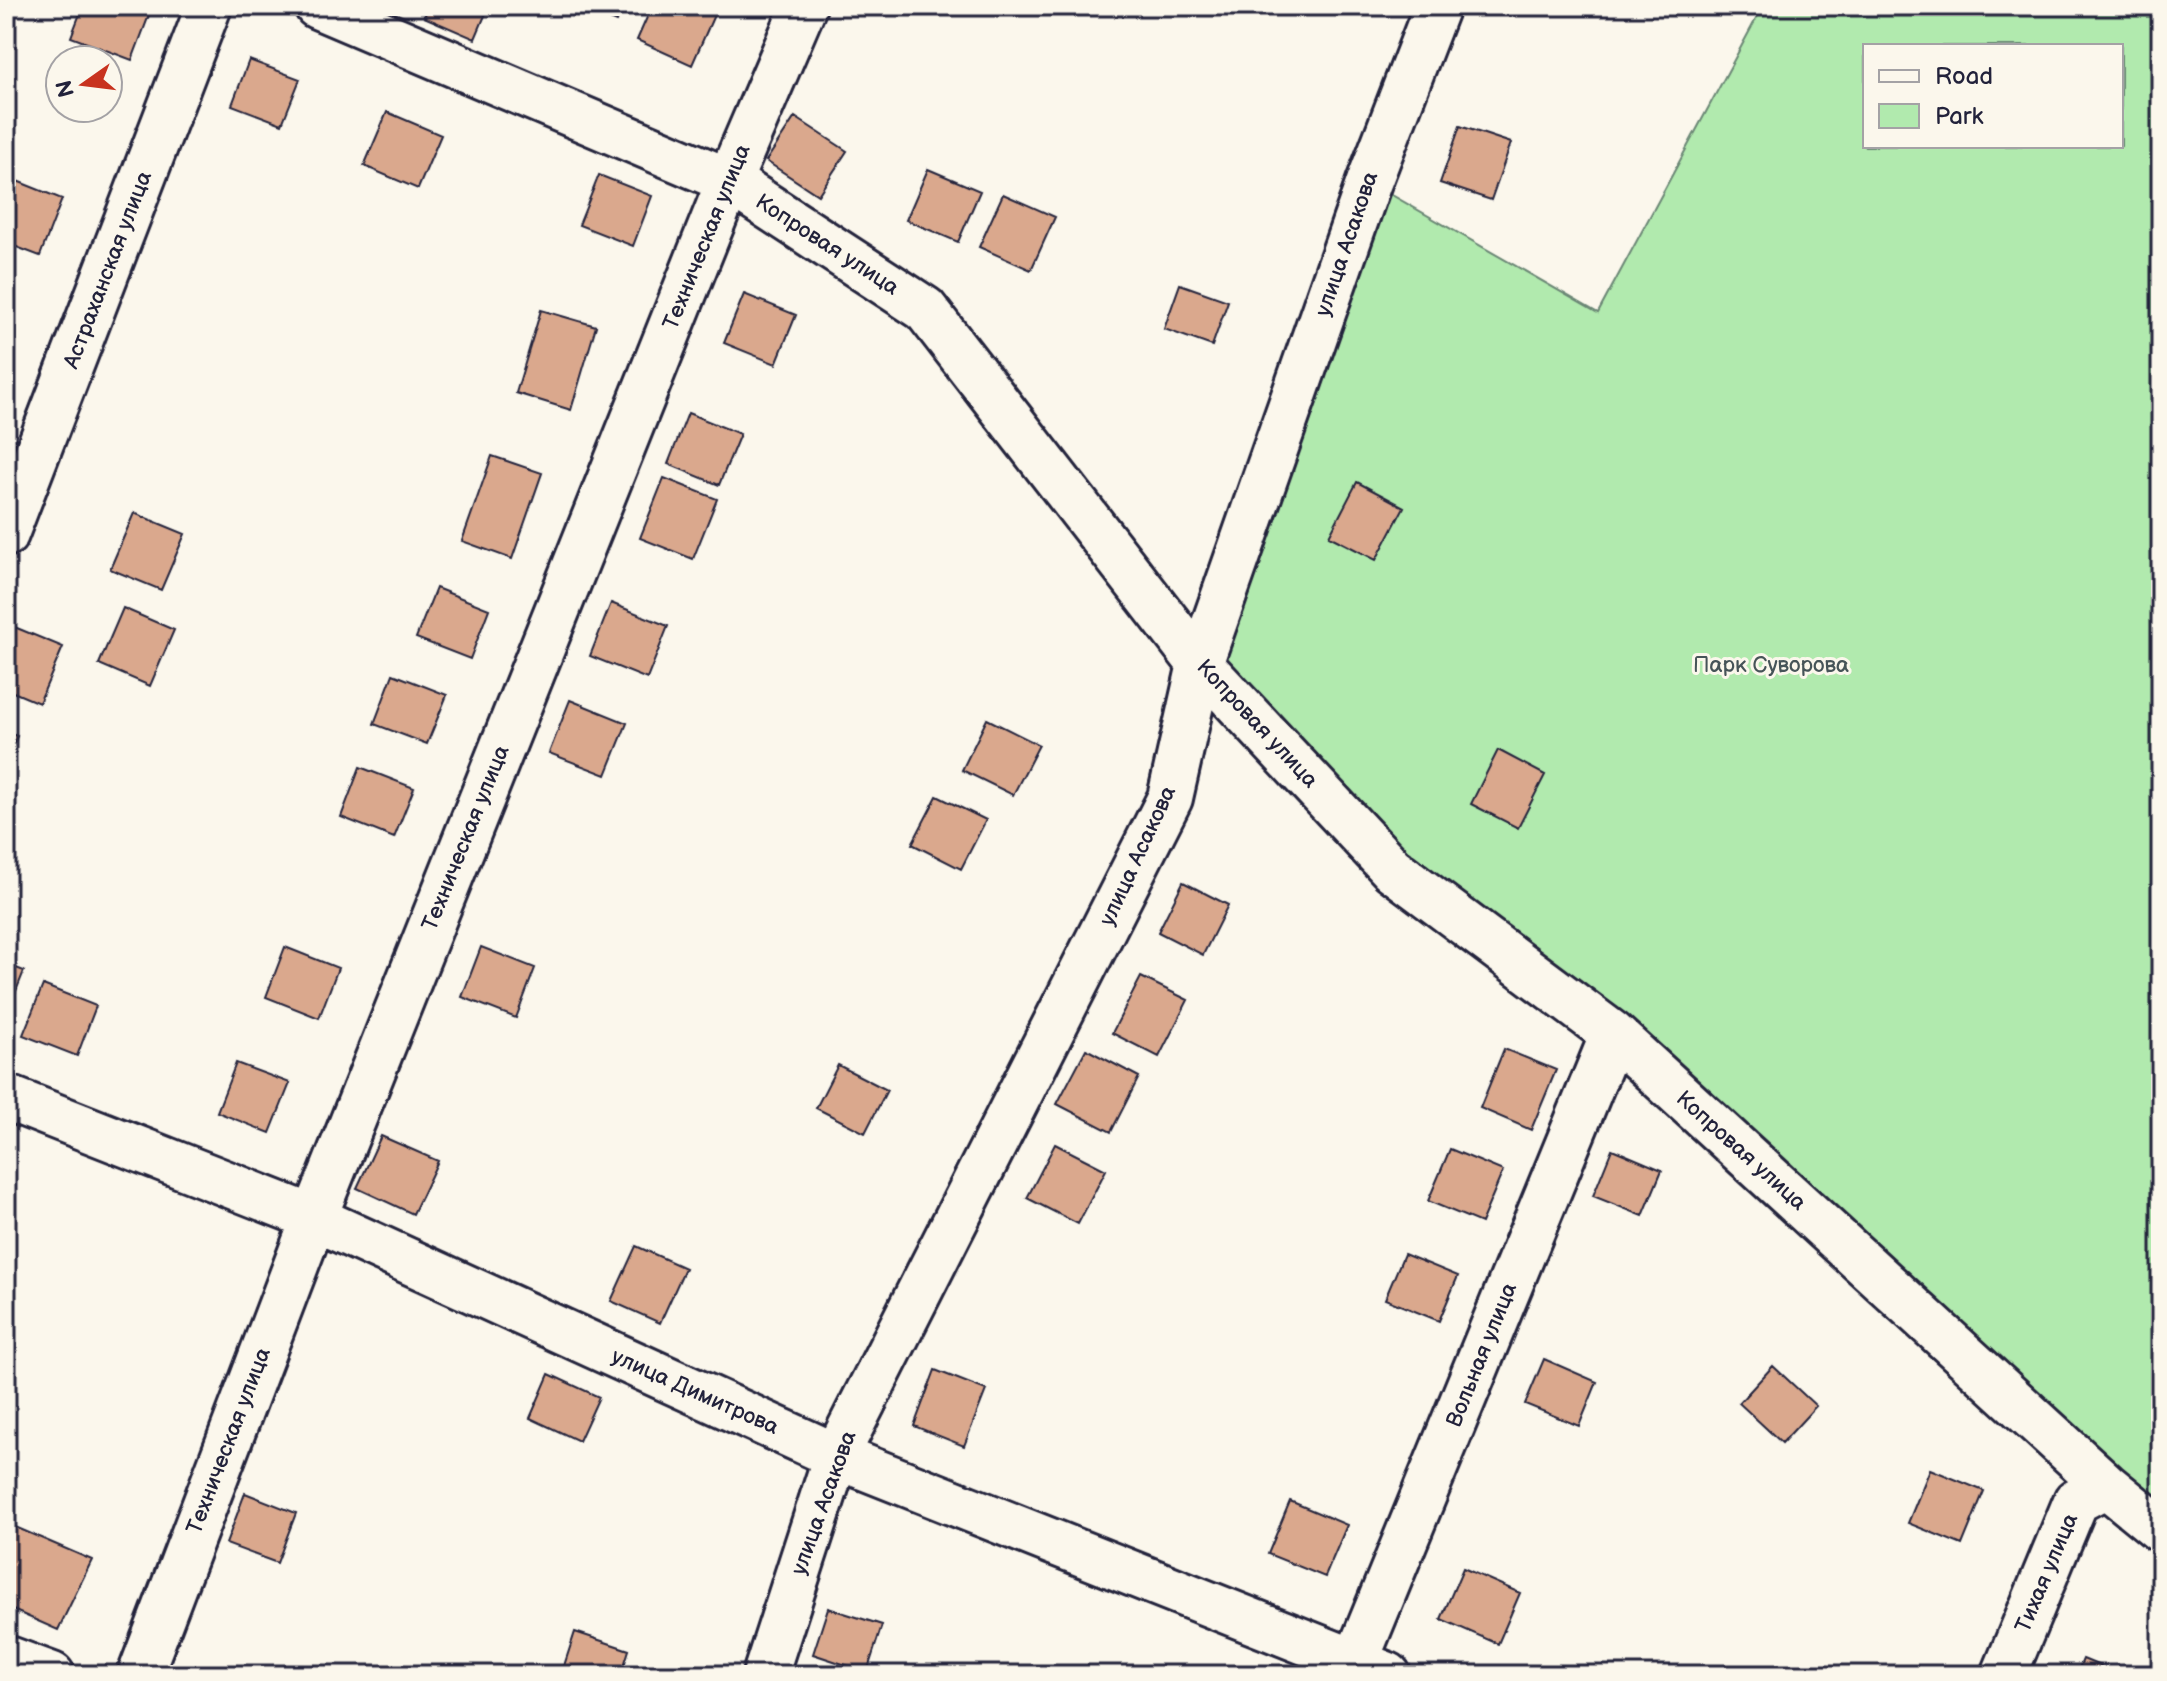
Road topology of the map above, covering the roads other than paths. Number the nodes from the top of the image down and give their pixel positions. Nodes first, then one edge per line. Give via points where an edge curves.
1 (209, 6) edge
2 (317, 6) edge
3 (804, 6) edge
4 (1437, 6) edge
5 (729, 181) junction
6 (6, 534) edge
7 (1200, 664) junction
8 (1613, 1034) junction
9 (6, 1097) edge
10 (314, 1218) junction
11 (836, 1456) junction
12 (2106, 1485) junction
13 (2161, 1530) edge
14 (6, 1658) edge
15 (1365, 1670) edge
16 (52, 1675) edge
17 (140, 1675) edge
18 (765, 1675) edge
19 (2004, 1675) edge

1 - 6 street, Астраханская улица
2 - 5 street, Копровая улица
3 - 5 street, Техническая улица
4 - 7 street, улица Асакова via 1363,197
5 - 7 street, Копровая улица via 925,309
5 - 10 street, Техническая улица
7 - 8 street, Копровая улица via 1392,869
7 - 11 street, улица Асакова via 1170,798
8 - 12 street, Копровая улица
8 - 15 street, Вольная улица
9 - 10 street, улица Димитрова
10 - 11 street, улица Димитрова
10 - 17 street, Техническая улица
11 - 15 street, улица Димитрова
11 - 18 street, улица Асакова
12 - 13 street, Копровая улица
12 - 19 street, Тихая улица via 2076,1501
14 - 16 street

